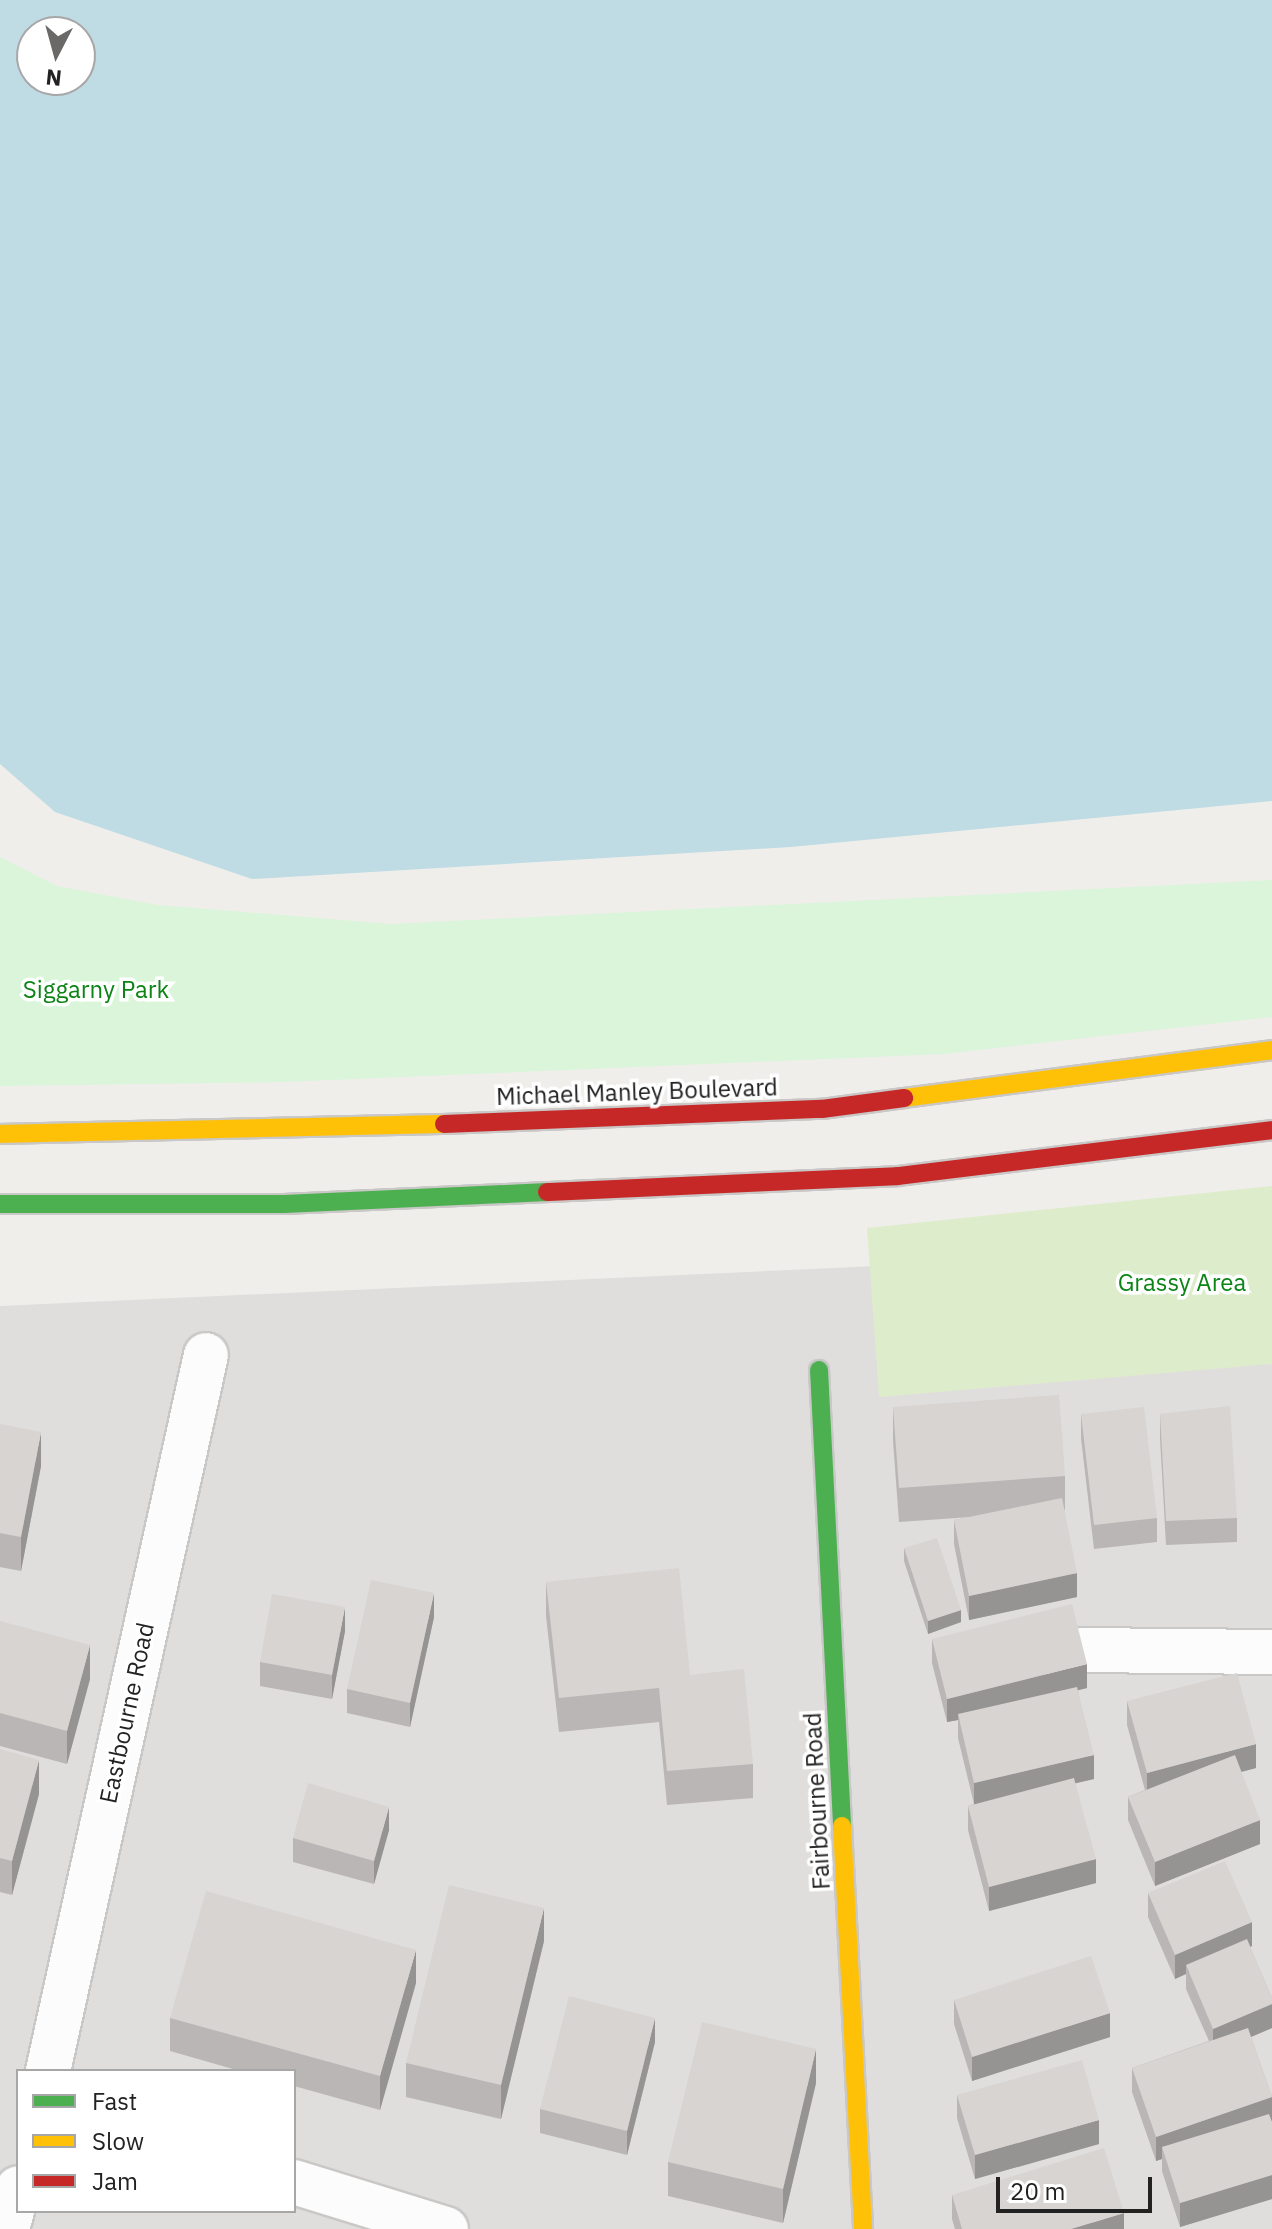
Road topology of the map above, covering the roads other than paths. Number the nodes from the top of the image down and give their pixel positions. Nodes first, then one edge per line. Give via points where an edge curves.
1 (1272, 1050) edge
2 (1272, 1130) edge
3 (0, 1134) edge
4 (0, 1204) edge
5 (206, 1355) dead end
6 (819, 1370) dead end
7 (1081, 1650) edge
8 (1272, 1652) edge
9 (48, 2069) edge
10 (296, 2183) edge
11 (16, 2195) edge
12 (7, 2229) edge
13 (446, 2229) edge
14 (863, 2229) edge

1 - 3 main road, Michael Manley Boulevard via 822,1109 307,1129
2 - 4 main road via 898,1176 284,1204
5 - 9 street, Eastbourne Road
6 - 14 main road, Fairbourne Road
7 - 8 street
10 - 13 street
11 - 12 street

